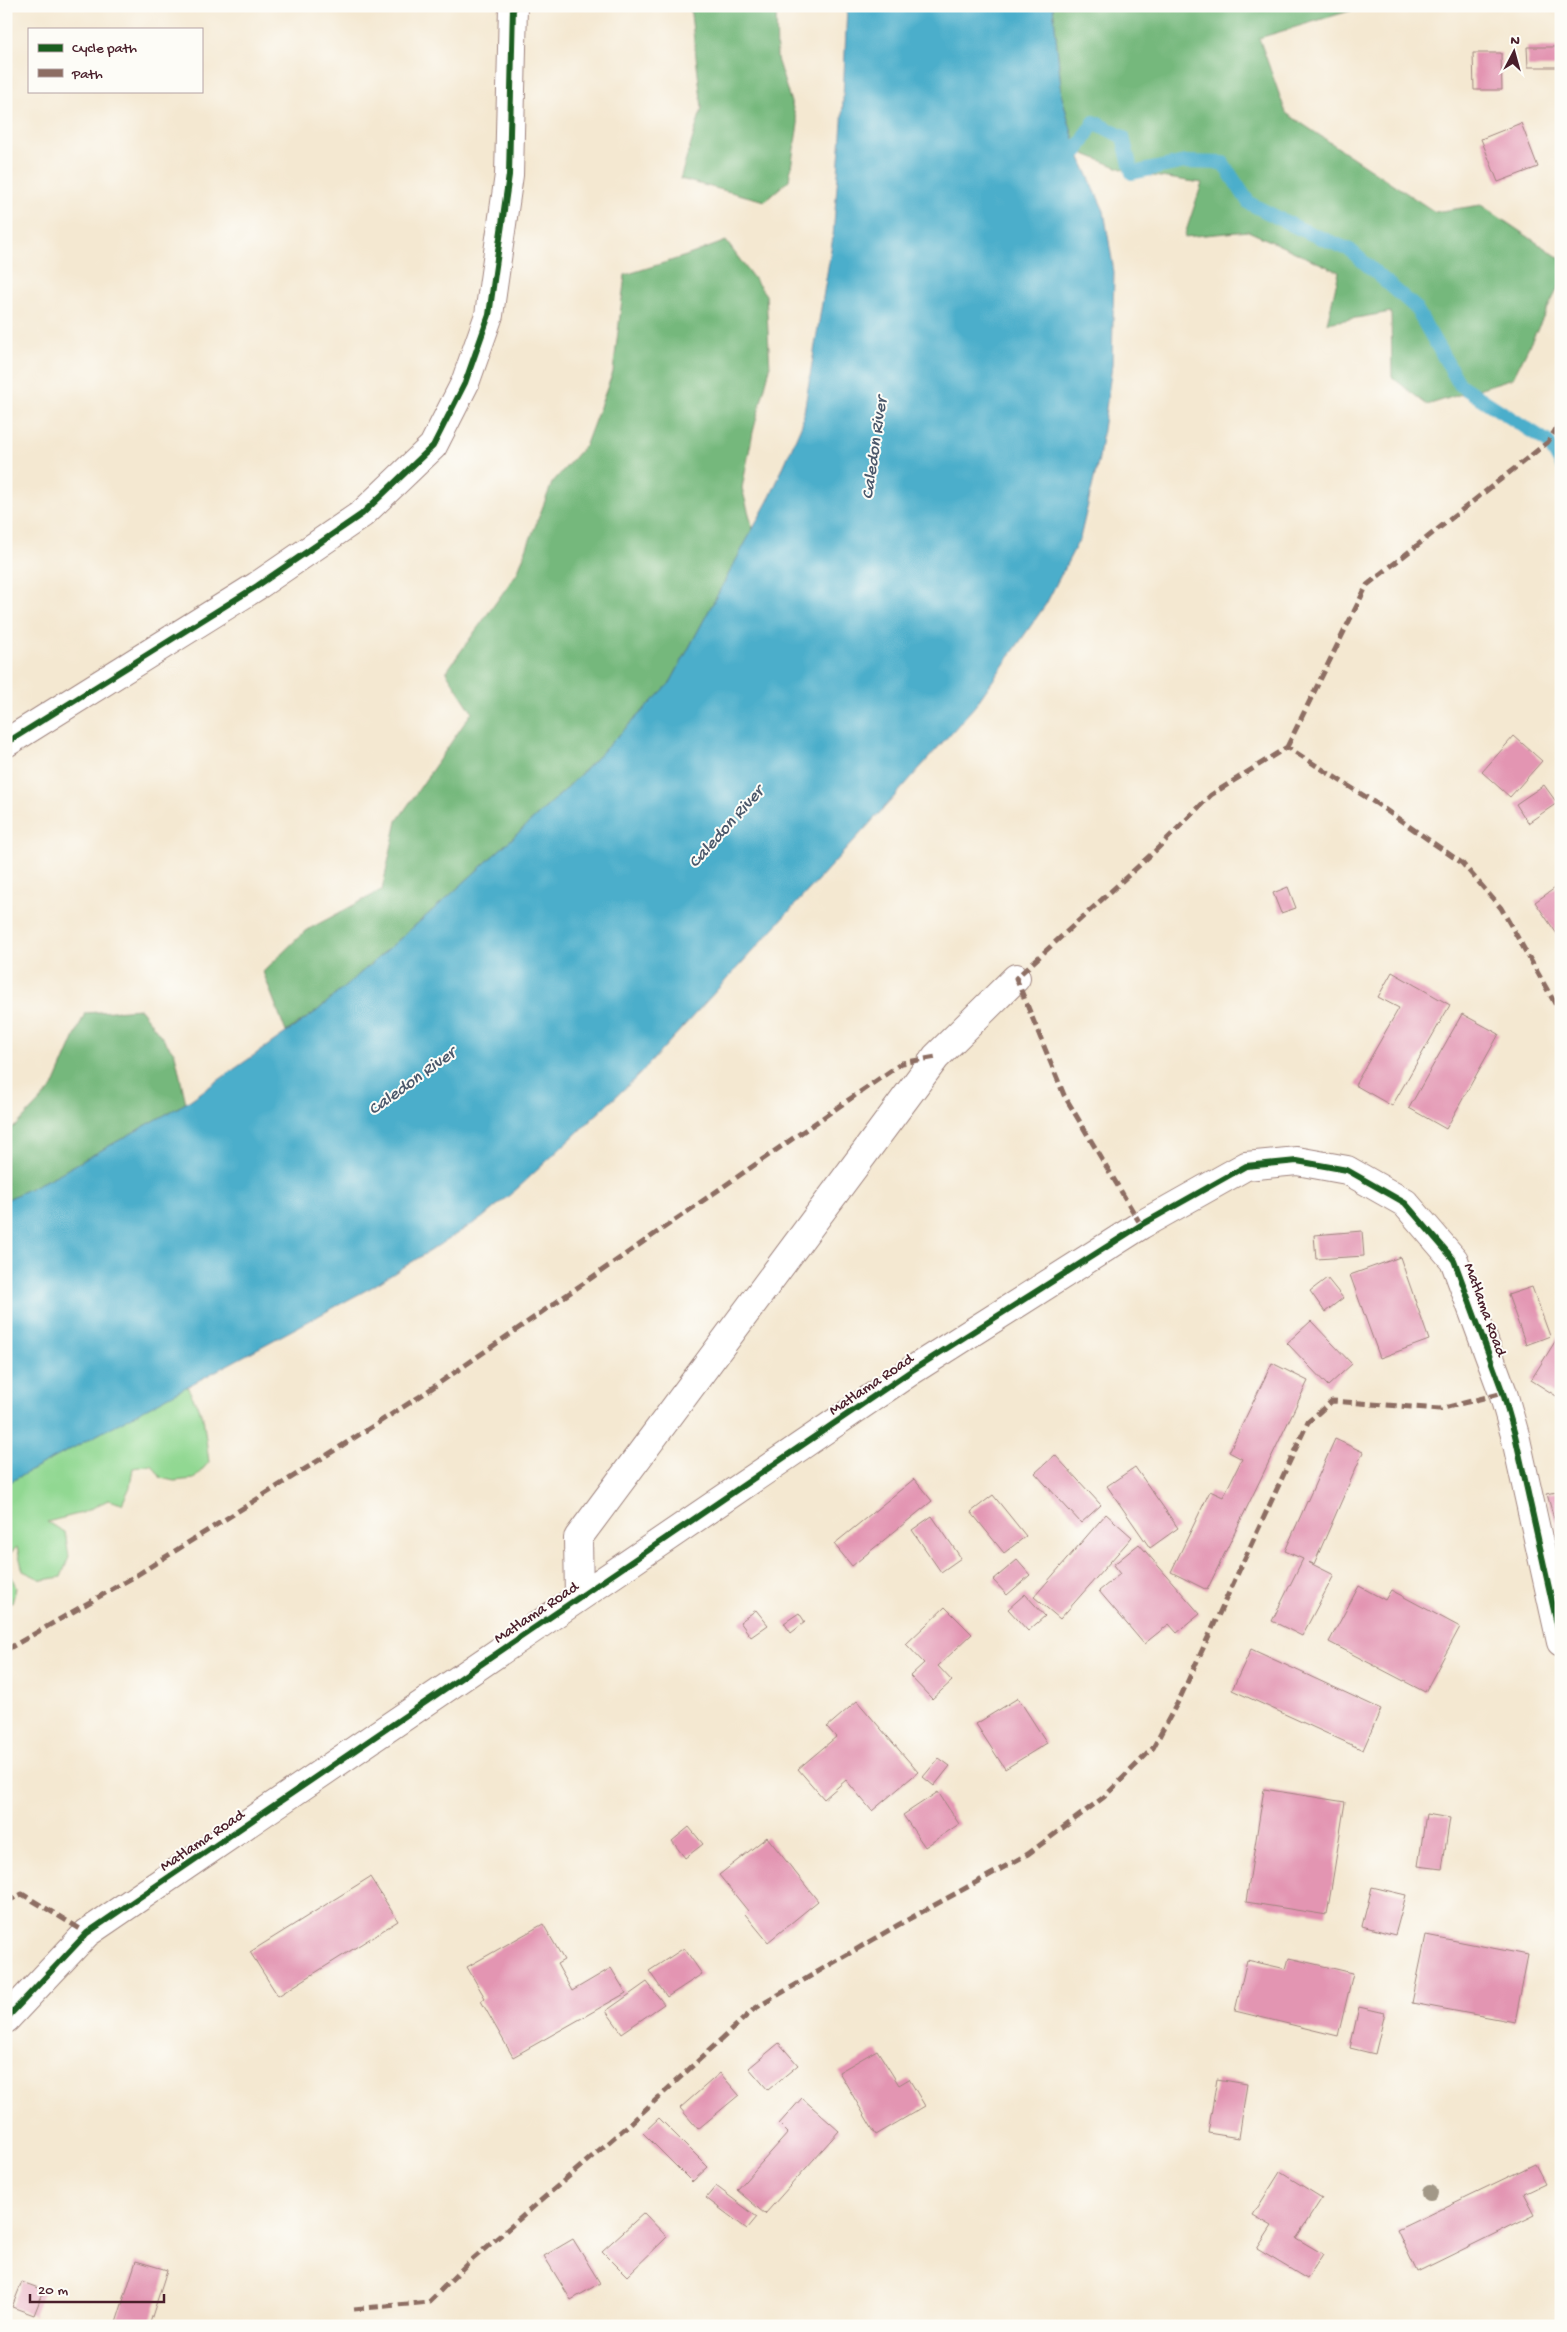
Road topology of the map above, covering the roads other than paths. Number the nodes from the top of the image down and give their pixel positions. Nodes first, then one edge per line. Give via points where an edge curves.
1 (513, 6) edge
2 (6, 743) edge
3 (1016, 978) dead end
4 (579, 1597) junction
5 (1561, 1642) edge
6 (6, 2019) edge

1 - 2 street via 509,174 489,315 465,383 433,446 362,514 257,586
3 - 4 street via 936,1056 578,1538
4 - 5 street, Matlama Road via 911,1371 1141,1225 1246,1166 1297,1162 1347,1170 1405,1203 1454,1260 1503,1393
4 - 6 street, Matlama Road via 87,1933

